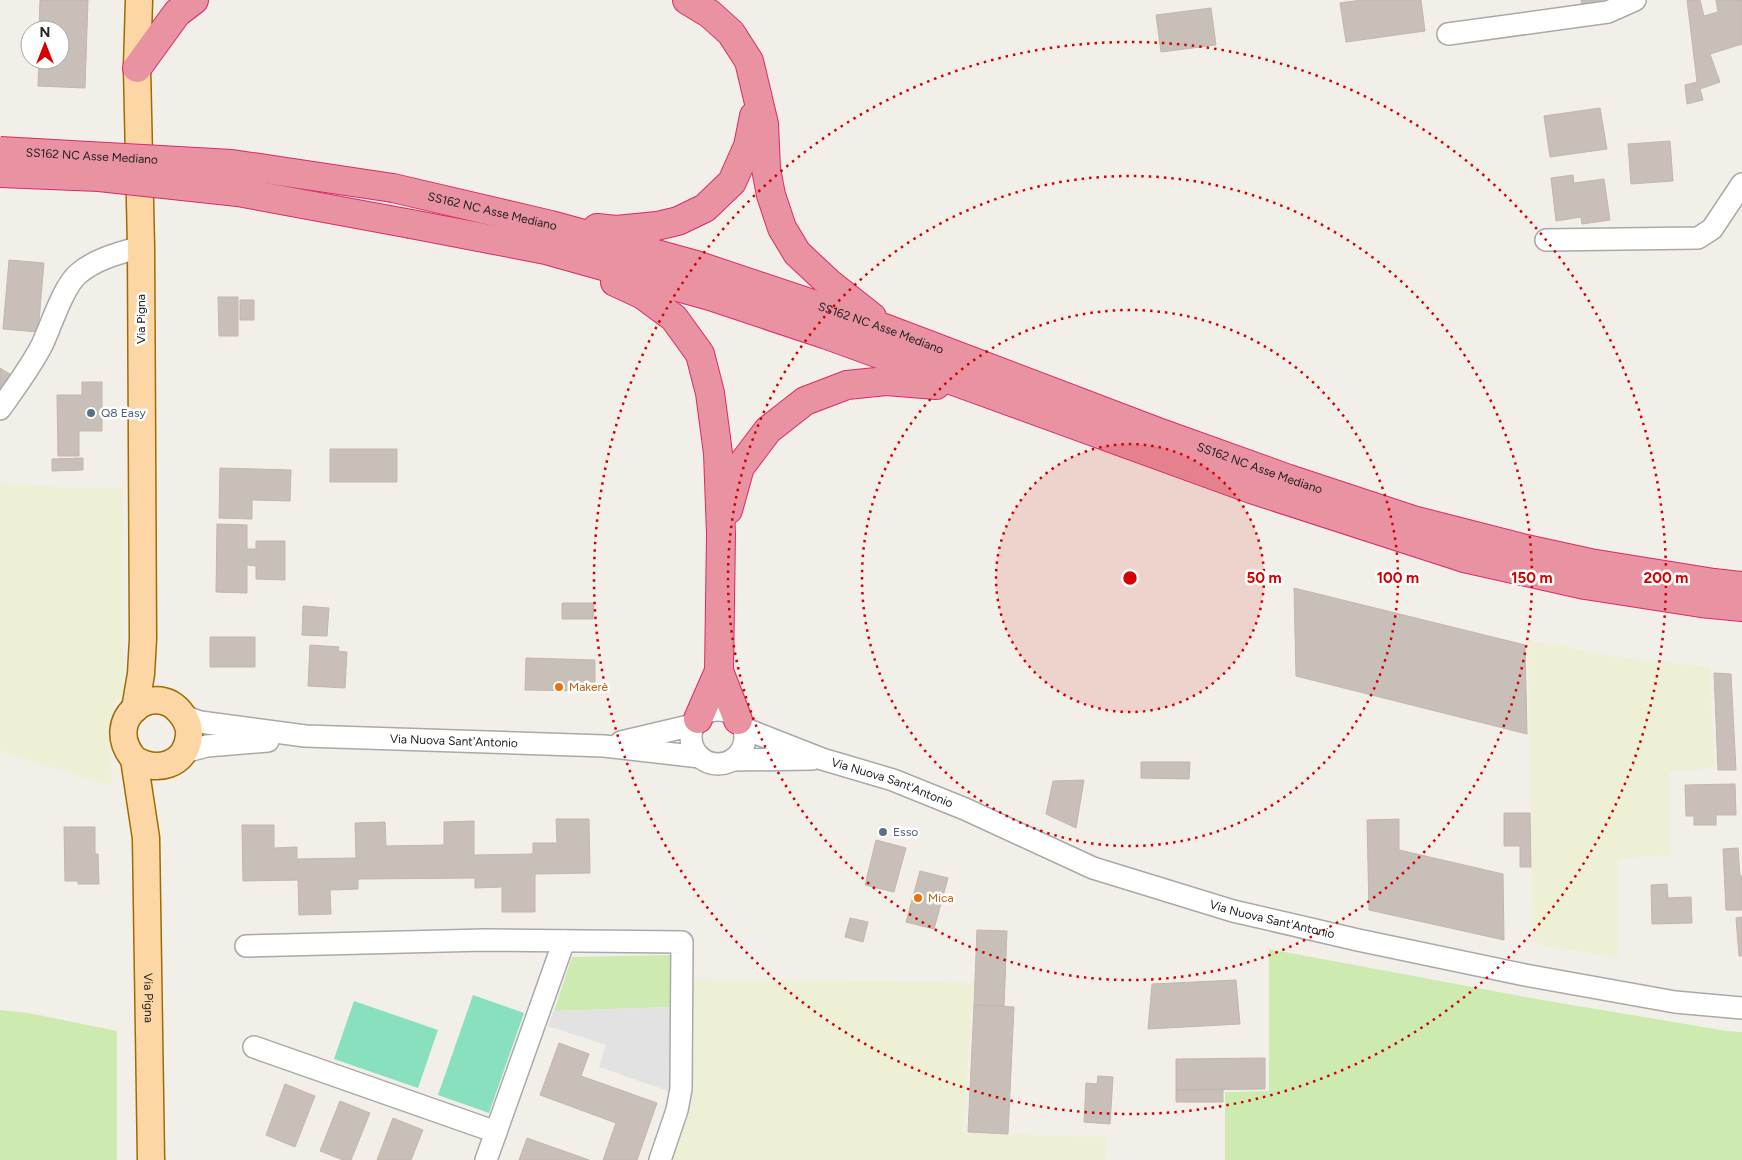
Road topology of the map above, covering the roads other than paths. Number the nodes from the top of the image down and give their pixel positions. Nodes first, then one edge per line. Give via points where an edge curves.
1 (139, 0) edge
2 (194, 0) edge
3 (687, 0) edge
4 (1635, 0) edge
5 (1448, 34) dead end
6 (137, 68) junction
7 (758, 97) junction
8 (0, 151) edge
9 (0, 173) edge
10 (1742, 184) edge
11 (548, 237) junction
12 (1546, 240) dead end
13 (141, 247) junction
14 (887, 329) junction
15 (974, 390) junction
16 (0, 409) edge
17 (721, 534) junction
18 (1742, 586) edge
19 (1742, 607) edge
20 (143, 639) junction
21 (720, 671) junction
22 (134, 708) junction
23 (177, 710) junction
24 (696, 722) junction
25 (741, 724) junction
26 (305, 736) junction
27 (604, 746) junction
28 (700, 757) junction
29 (134, 758) junction
30 (177, 758) junction
31 (822, 759) junction
32 (732, 760) junction
33 (146, 838) junction
34 (564, 941) junction
35 (246, 946) dead end
36 (1742, 1008) edge
37 (254, 1046) dead end
38 (496, 1132) junction
39 (151, 1160) edge
40 (486, 1160) edge
41 (660, 1160) edge

1 - 6 main road, Via Pigna
2 - 6 highway via 177,13
3 - 7 highway via 710,14 731,33 749,61
4 - 5 street via 1608,12
6 - 13 main road, Via Pigna
7 - 11 highway via 748,146 732,182 705,208 678,221 657,226
7 - 14 highway via 764,124 766,169 782,228 797,253
8 - 11 highway, SS162 NC Asse Mediano, bridge via 232,164 393,188
9 - 11 highway, SS162 NC Asse Mediano, bridge via 99,177 238,192 411,224
10 - 12 street via 1712,229 1698,238
11 - 14 highway, SS162 NC Asse Mediano via 696,265
11 - 15 highway, SS162 NC Asse Mediano
11 - 17 highway via 643,295 674,318 700,354 710,393 718,453
13 - 16 street via 105,258 77,274 41,346
13 - 20 main road, Via Pigna
14 - 18 highway, SS162 NC Asse Mediano via 1158,432 1413,520 1590,563
15 - 17 highway via 886,381 847,385 805,401 768,430 740,467
15 - 19 highway, SS162 NC Asse Mediano via 1251,489 1464,558 1585,585
17 - 21 highway
20 - 22 main road, Via Pigna via 141,674
20 - 23 main road, Via Pigna via 162,690
21 - 24 highway
21 - 25 highway
22 - 23 main road via 161,701
22 - 29 main road, Via Pigna via 124,724 123,734 124,743
23 - 26 street, Via Nuova Sant'Antonio via 200,722
23 - 30 main road, Via Pigna via 188,725 189,734 188,743
24 - 25 street, Via Nuova Sant'Antonio via 714,710 731,714
24 - 27 street, Via Nuova Sant'Antonio
24 - 28 street via 691,734
25 - 31 street, Via Nuova Sant'Antonio
25 - 32 street via 745,737 743,746
26 - 27 street, Via Nuova Sant'Antonio
26 - 30 street, Via Nuova Sant'Antonio via 207,746
27 - 28 street, Via Nuova Sant'Antonio
28 - 32 street, Via Nuova Sant'Antonio via 715,764
29 - 30 main road via 151,766
29 - 33 main road, Via Pigna
30 - 33 main road, Via Pigna via 160,781 153,799
31 - 32 street, Via Nuova Sant'Antonio
31 - 36 street, Via Nuova Sant'Antonio via 893,780 1093,868 1233,911 1526,975 1676,1002
33 - 39 main road, Via Pigna
34 - 35 street
34 - 38 street
34 - 41 street via 682,942 681,1088
37 - 38 street
38 - 40 street

